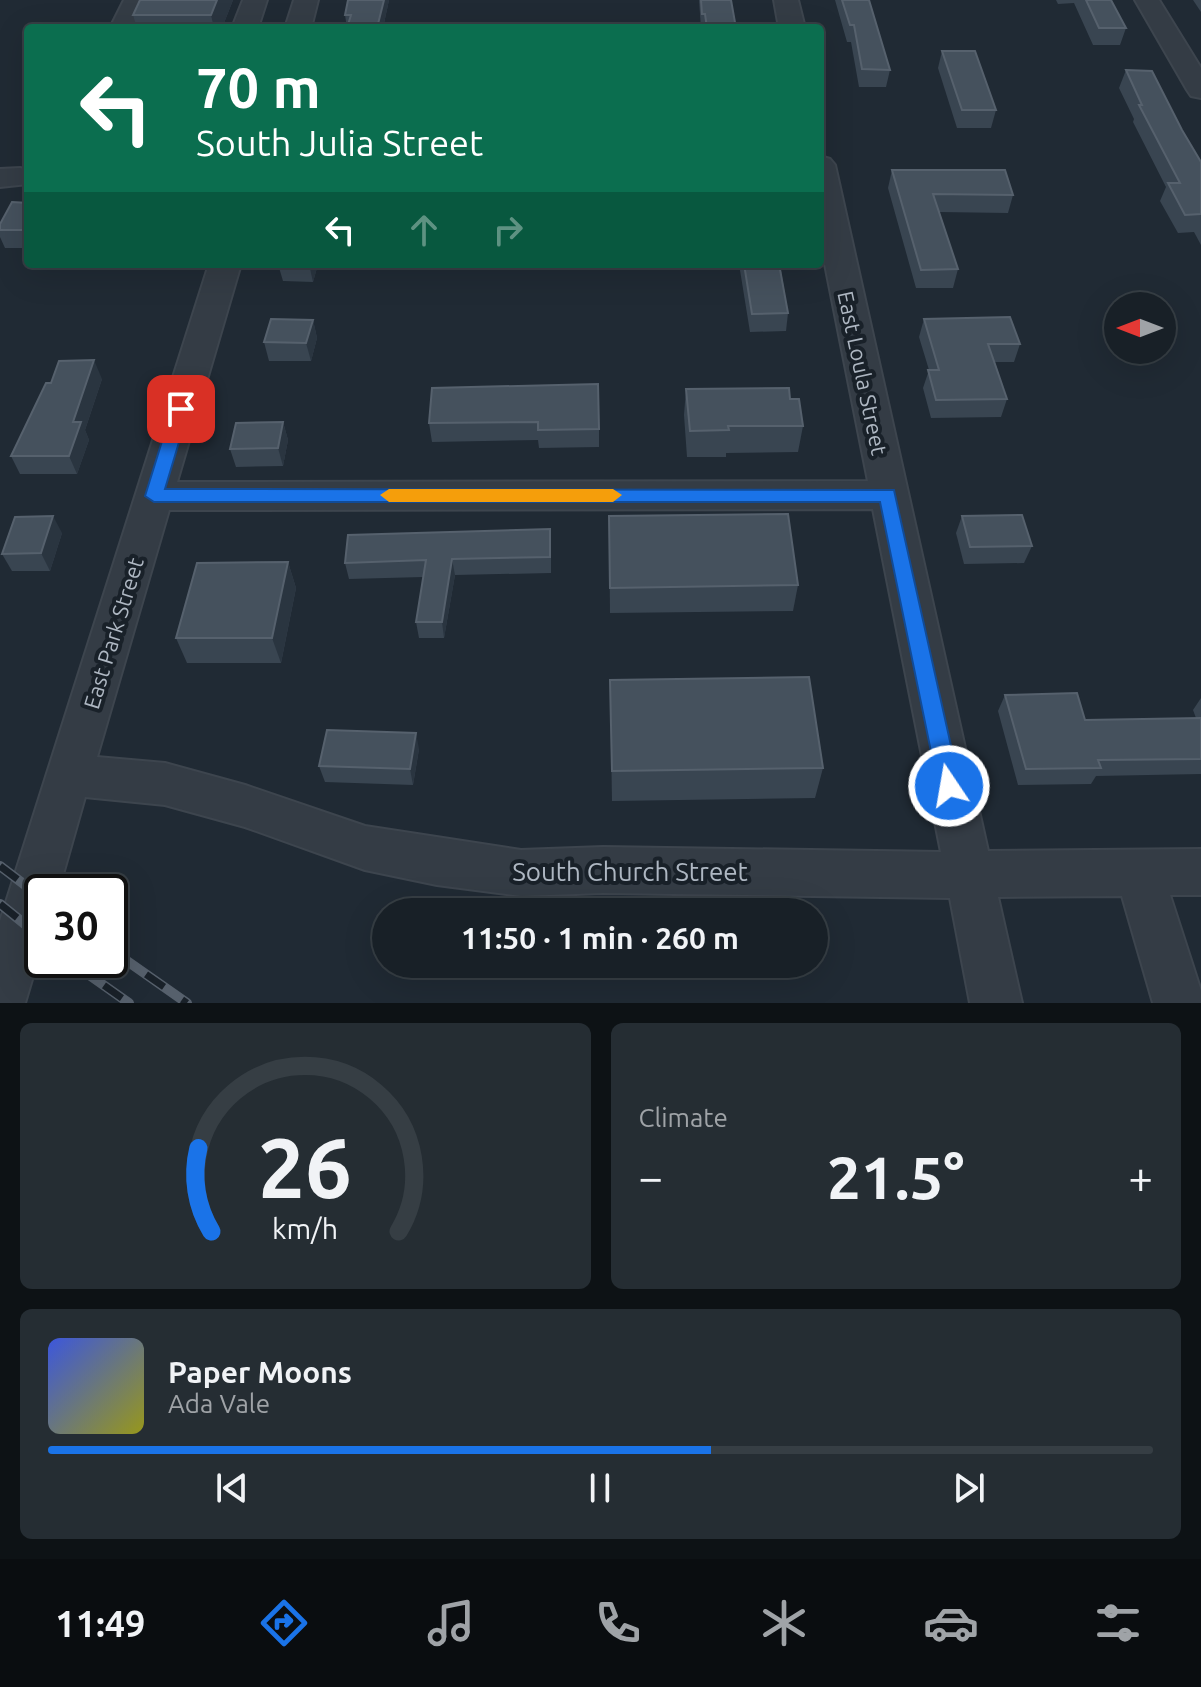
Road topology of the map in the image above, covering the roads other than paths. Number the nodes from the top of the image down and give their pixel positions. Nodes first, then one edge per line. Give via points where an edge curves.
1 (136, 0) edge
2 (255, 0) edge
3 (306, 0) edge
4 (786, 0) edge
5 (1147, 0) edge
6 (125, 24) edge
7 (246, 24) edge
8 (299, 24) edge
9 (791, 24) edge
10 (1201, 90) edge
11 (824, 184) edge
12 (224, 268) edge
13 (888, 495) junction
14 (154, 496) junction
15 (71, 775) junction
16 (1139, 872) junction
17 (1201, 872) edge
18 (968, 873) junction
19 (0, 1002) edge
20 (996, 1003) edge
21 (1179, 1003) edge

1 - 6 street
2 - 7 street
3 - 8 street
4 - 9 street
5 - 10 street
11 - 13 street, East Loula Street
12 - 14 street, East Park Street
13 - 14 street
13 - 18 street, East Loula Street
14 - 15 street, East Park Street
15 - 18 street, South Church Street via 165,784 365,848 521,873
15 - 19 street, East Park Street
16 - 17 street, South Church Street
16 - 18 street, South Church Street
16 - 21 street
18 - 20 street, East Loula Street

